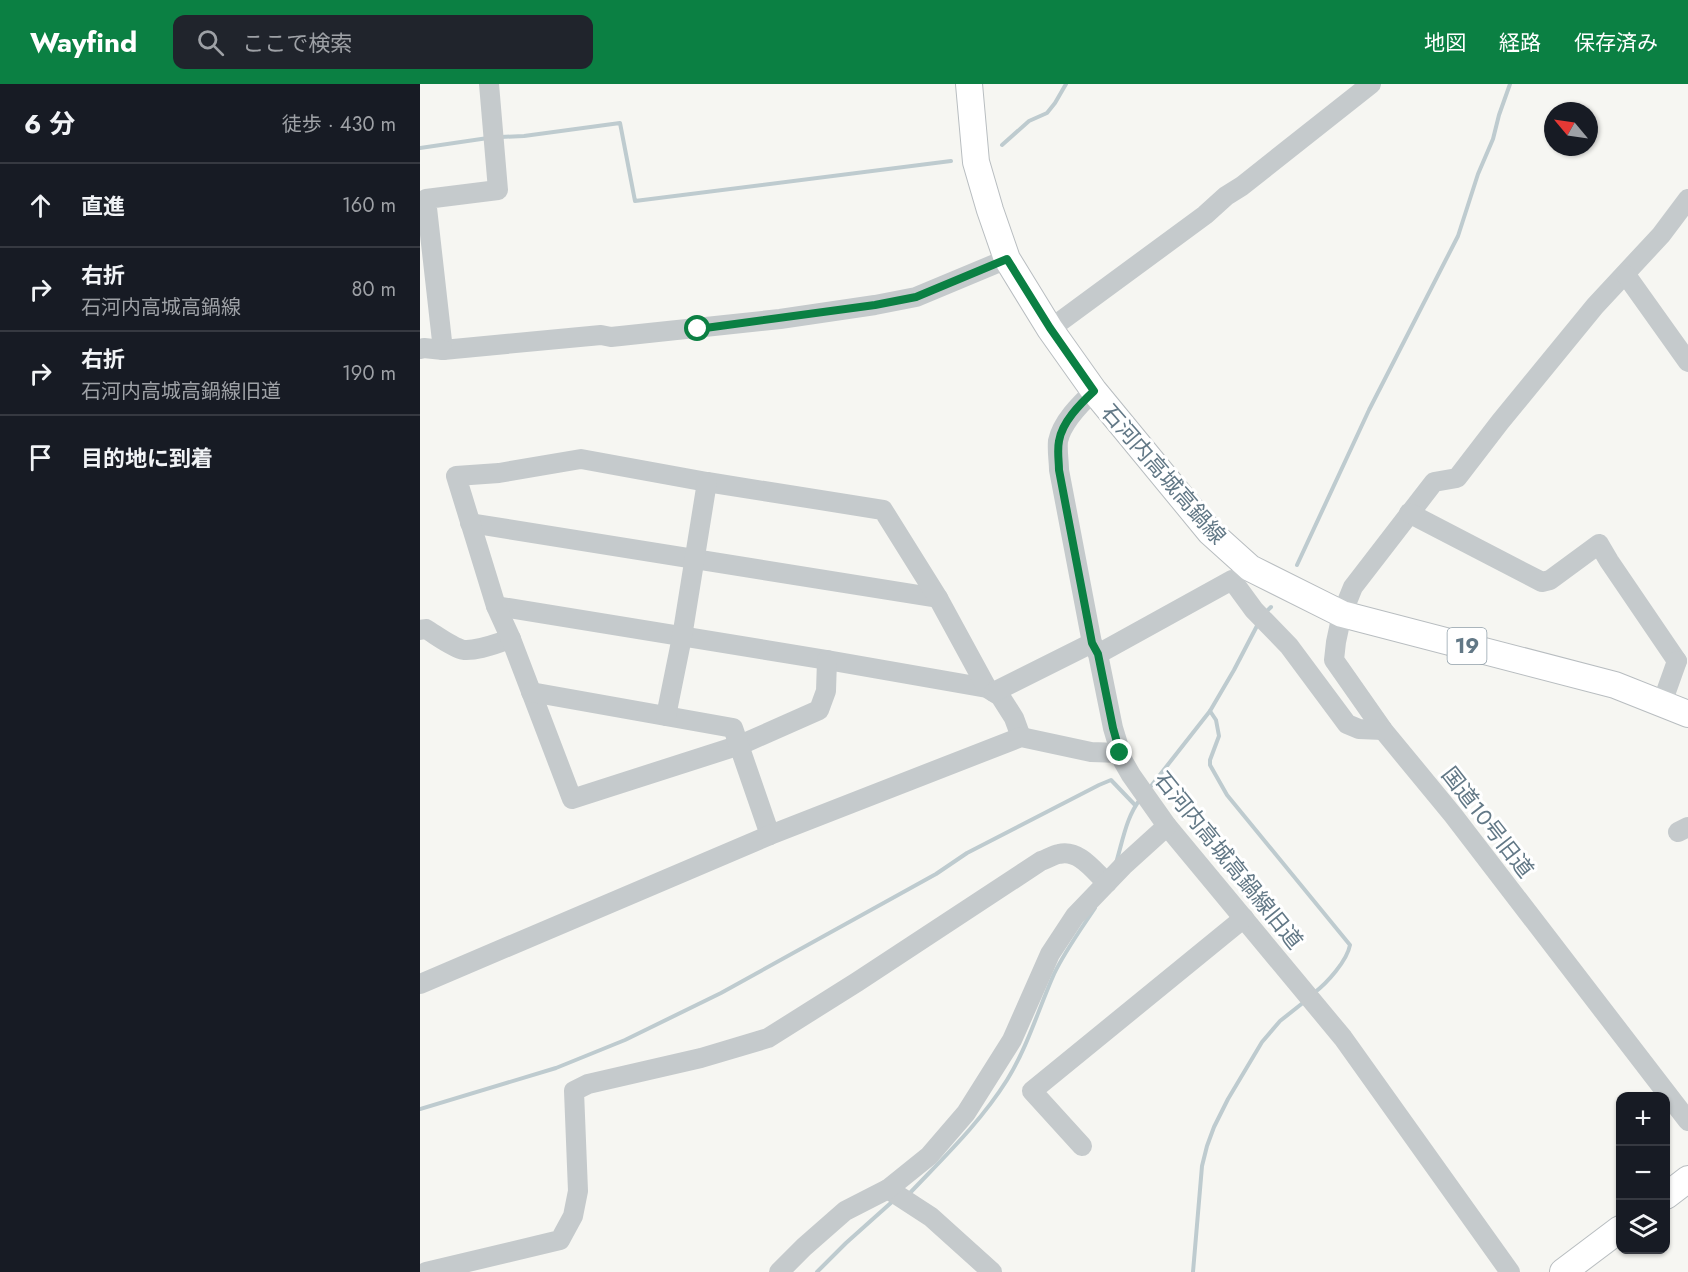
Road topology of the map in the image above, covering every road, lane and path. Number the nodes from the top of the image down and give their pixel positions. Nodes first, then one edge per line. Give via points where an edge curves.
1 (489, 84) edge
2 (969, 84) edge
3 (1371, 84) edge
4 (1688, 200) edge
5 (1007, 259) junction
6 (1626, 274) junction
7 (1050, 328) junction
8 (420, 349) edge
9 (442, 350) junction
10 (1688, 362) edge
11 (1094, 391) junction
12 (707, 482) junction
13 (1409, 513) junction
14 (470, 523) junction
15 (695, 559) junction
16 (938, 598) junction
17 (496, 606) junction
18 (1342, 614) junction
19 (420, 630) edge
20 (682, 637) junction
21 (511, 639) junction
22 (1095, 649) junction
23 (827, 660) junction
24 (1683, 660) edge
25 (990, 690) junction
26 (531, 692) junction
27 (1662, 703) junction
28 (1688, 714) edge
29 (666, 716) junction
30 (1383, 730) junction
31 (1021, 736) junction
32 (740, 745) junction
33 (1120, 753) junction
34 (1167, 826) junction
35 (770, 835) junction
36 (1107, 883) junction
37 (1244, 918) junction
38 (420, 984) edge
39 (1688, 1121) edge
40 (1082, 1146) dead end
41 (1688, 1179) edge
42 (888, 1189) junction
43 (1670, 1192) edge
44 (1616, 1232) edge
45 (426, 1272) edge
46 (779, 1272) edge
47 (992, 1272) edge
48 (1510, 1272) edge
49 (1563, 1272) edge

1 - 9 street via 498,189 426,199
2 - 5 main road, 石河内高城高鍋線 / 19 via 976,162
3 - 7 street via 1205,215
4 - 6 street, 国道10号旧道
5 - 7 main road, 石河内高城高鍋線 / 19
5 - 9 street via 916,297 875,305 698,329
6 - 10 street
6 - 13 street, 国道10号旧道 via 1595,306 1457,478 1434,482
7 - 11 main road, 石河内高城高鍋線 / 19
8 - 9 street
11 - 18 main road, 石河内高城高鍋線 / 19 via 1210,532 1250,568
11 - 22 street, 石河内高城高鍋線旧道 via 1074,410 1059,440 1058,454
12 - 14 street via 581,459 456,476
12 - 15 street
12 - 16 street via 883,510
13 - 18 street, 国道10号旧道 via 1353,587
13 - 24 street via 1542,582 1599,544
14 - 15 street
14 - 17 street
15 - 16 street
15 - 20 street
16 - 25 street
17 - 20 street
17 - 21 street
18 - 27 main road, 石河内高城高鍋線 / 19 via 1615,685
18 - 30 street, 国道10号旧道 via 1334,660
19 - 21 street via 426,629 463,650
20 - 23 street
20 - 29 street
21 - 26 street
22 - 25 street
22 - 30 street via 1232,580 1289,646 1347,724
22 - 33 street, 石河内高城高鍋線旧道
23 - 25 street
23 - 32 street via 826,692 819,710
24 - 27 street
25 - 31 street via 1000,696
26 - 29 street
26 - 32 street via 572,799
27 - 28 main road, 石河内高城高鍋線 / 19
29 - 32 street via 733,728
30 - 39 street, 国道10号旧道
31 - 33 street via 1091,752
31 - 35 street
32 - 35 street
33 - 34 street, 石河内高城高鍋線旧道
34 - 36 street
34 - 37 street, 石河内高城高鍋線旧道
35 - 38 street
36 - 42 street via 1076,916 1050,954 1012,1040 966,1113 929,1156
36 - 45 street via 1077,855 1059,854 1041,861 768,1038 588,1084 574,1091 578,1191 573,1216 560,1240
37 - 40 street via 1032,1091
37 - 48 street, 石河内高城高鍋線旧道 via 1343,1038
41 - 43 main road
42 - 46 street via 845,1210
42 - 47 street via 930,1217
44 - 49 main road

